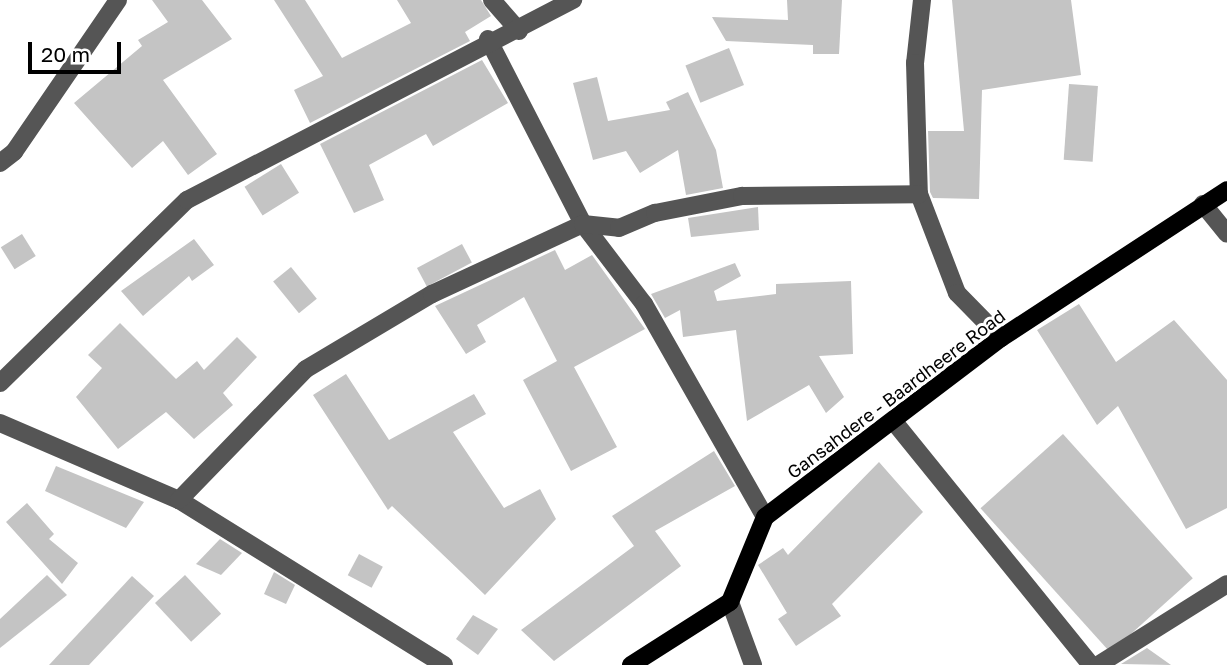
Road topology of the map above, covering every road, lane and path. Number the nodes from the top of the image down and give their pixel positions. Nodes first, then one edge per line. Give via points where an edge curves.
1 (118, 0) edge
2 (492, 0) edge
3 (573, 0) edge
4 (922, 0) edge
5 (519, 31) junction
6 (488, 40) junction
7 (0, 163) edge
8 (1227, 190) edge
9 (919, 194) junction
10 (1203, 204) junction
11 (583, 224) junction
12 (1227, 234) edge
13 (1001, 338) junction
14 (0, 383) edge
15 (0, 423) edge
16 (895, 423) junction
17 (179, 500) junction
18 (765, 516) junction
19 (1227, 584) edge
20 (730, 603) junction
21 (444, 665) edge
22 (631, 665) edge
23 (753, 665) edge
24 (1091, 665) edge
25 (1098, 665) edge

1 - 7 street via 14,152
2 - 5 street
3 - 5 street
4 - 9 street via 915,63
5 - 6 street
6 - 11 street
6 - 14 street via 187,200
8 - 10 main road, Gansahdere - Baardheere Road
9 - 11 street via 742,197 655,213 619,228
9 - 13 street via 957,293
10 - 12 street
10 - 13 main road, Gansahdere - Baardheere Road
11 - 17 street via 432,295 306,369
11 - 18 street via 644,304
13 - 16 main road, Gansahdere - Baardheere Road
15 - 17 street
16 - 18 main road, Gansahdere - Baardheere Road
16 - 24 street
17 - 21 street
18 - 20 main road
19 - 25 street
20 - 22 main road
20 - 23 street

